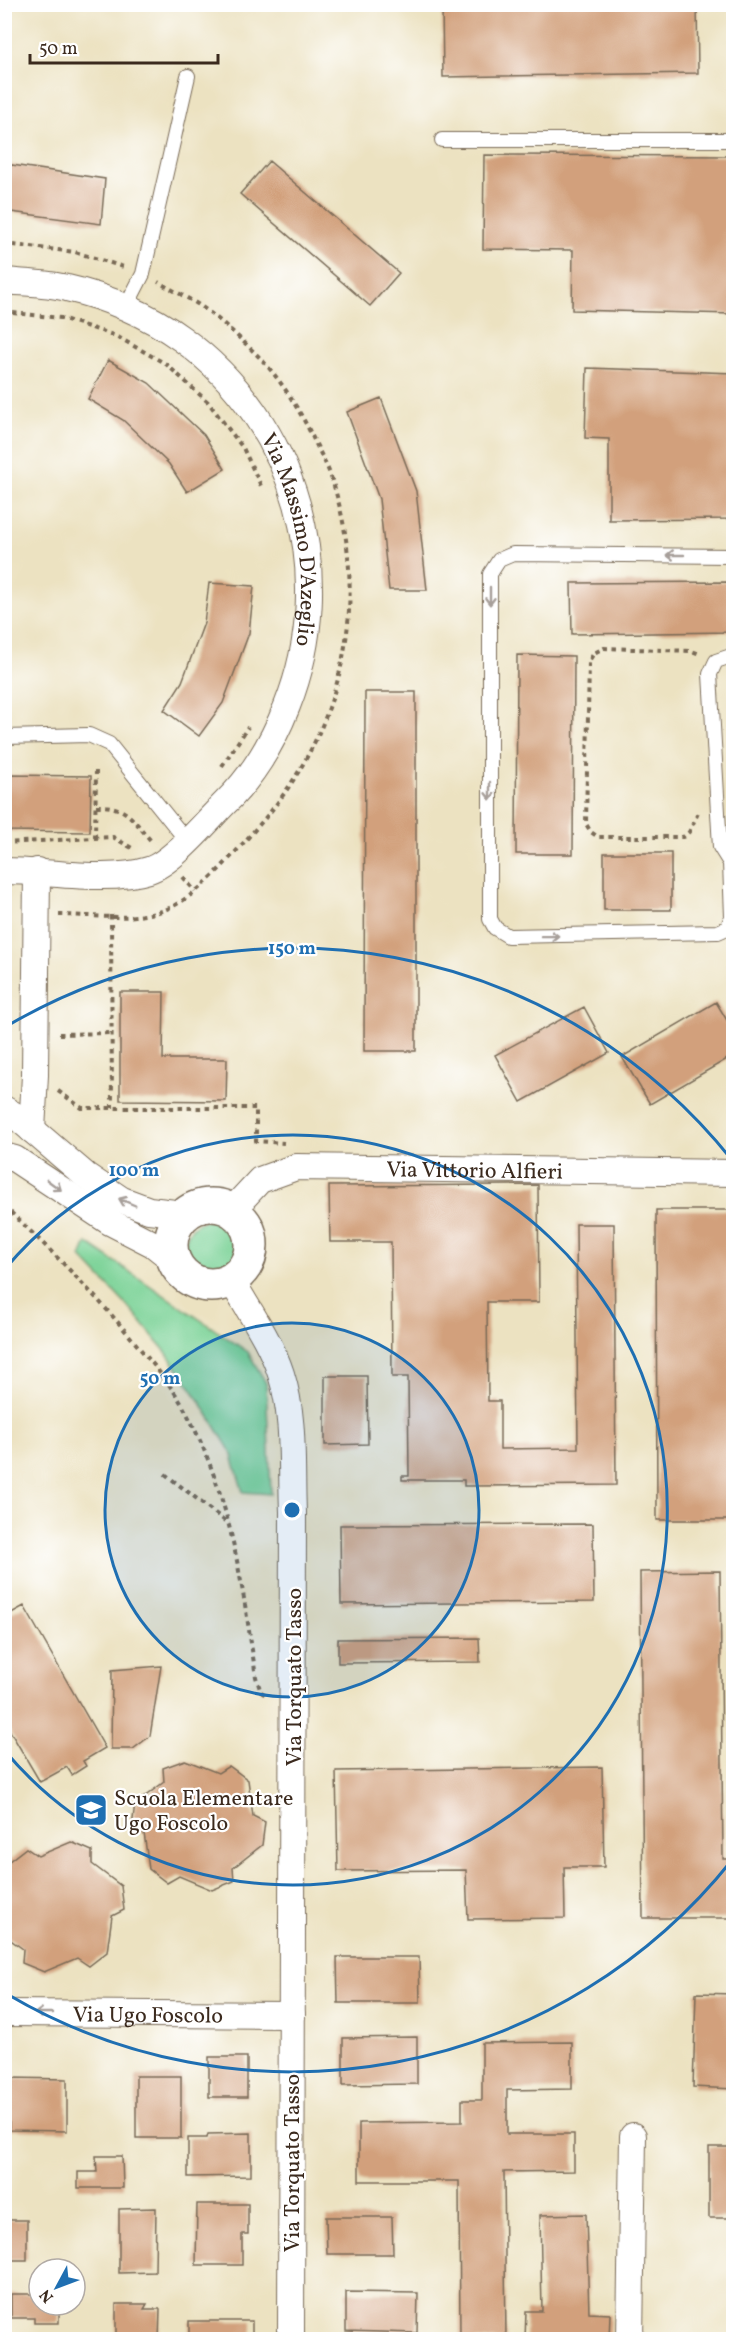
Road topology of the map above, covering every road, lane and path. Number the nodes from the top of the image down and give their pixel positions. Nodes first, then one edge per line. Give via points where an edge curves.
1 (188, 76) dead end
2 (442, 140) dead end
3 (734, 140) edge
4 (4, 244) edge
5 (143, 274) junction
6 (4, 280) edge
7 (126, 307) junction
8 (4, 312) edge
9 (262, 489) dead end
10 (734, 556) edge
11 (734, 656) edge
12 (716, 661) junction
13 (251, 721) dead end
14 (4, 737) edge
15 (220, 769) dead end
16 (96, 771) dead end
17 (718, 800) junction
18 (179, 831) junction
19 (95, 838) junction
20 (4, 843) edge
21 (146, 847) dead end
22 (138, 852) dead end
23 (4, 871) edge
24 (37, 871) junction
25 (35, 1075) junction
26 (112, 1108) junction
27 (4, 1109) edge
28 (4, 1126) edge
29 (32, 1130) junction
30 (288, 1143) dead end
31 (4, 1156) edge
32 (734, 1173) edge
33 (4, 1206) edge
34 (232, 1210) junction
35 (184, 1214) junction
36 (172, 1259) junction
37 (231, 1279) junction
38 (165, 1474) dead end
39 (230, 1524) junction
40 (293, 1715) junction
41 (4, 2013) edge
42 (292, 2015) junction
43 (633, 2136) dead end
44 (291, 2340) edge
45 (630, 2340) edge

1 - 5 lane
2 - 3 lane
4 - 5 path via 75,252
5 - 7 lane
5 - 26 path via 205,309 258,356 301,413 331,477 348,546 350,617 338,687 311,753 276,806 228,861 168,909 139,917 111,915
6 - 7 street, Via Massimo D'Azeglio via 66,287
7 - 18 street, Via Massimo D'Azeglio via 181,339 235,389 267,432 294,489 308,551 310,614 301,666 276,735 241,788
8 - 9 path via 62,318 116,336 166,364 208,402 243,448
10 -> 17 lane via 513,554 499,560 490,574 490,918 495,928 508,936 718,932 727,928 732,917 730,863 720,847
11 - 12 lane
12 - 17 lane via 710,674
12 - 17 path via 692,651 603,648 594,653 589,661 586,825 598,837 683,837 700,809
13 - 15 path
14 - 18 lane via 89,735 109,744
16 - 19 path
18 - 21 path
18 - 24 street, Via Massimo D'Azeglio via 168,859 136,874 116,877
19 - 20 path
19 - 22 path via 114,837
23 - 24 street, Via Massimo D'Azeglio
24 - 25 street
25 - 26 path via 82,1108
25 - 29 street
26 - 30 path via 256,1108 256,1141
27 - 29 street
28 - 29 street
35 -> 29 street via 149,1210 122,1200
31 -> 36 street via 15,1158
32 - 34 street, Via Vittorio Alfieri via 296,1167 260,1180
33 - 39 path via 60,1258 115,1318 185,1409
34 - 35 street via 213,1204
34 - 37 street via 244,1221 250,1236 250,1252 243,1269
35 - 36 street via 170,1238
36 - 37 street via 197,1283 214,1285
37 - 40 street, Via Torquato Tasso via 272,1351 290,1422
38 - 39 path
39 - 40 path via 256,1677 261,1692 272,1700 278,1714
40 - 42 street, Via Torquato Tasso
42 -> 41 street, Via Ugo Foscolo
42 - 44 street, Via Torquato Tasso
43 - 45 street

